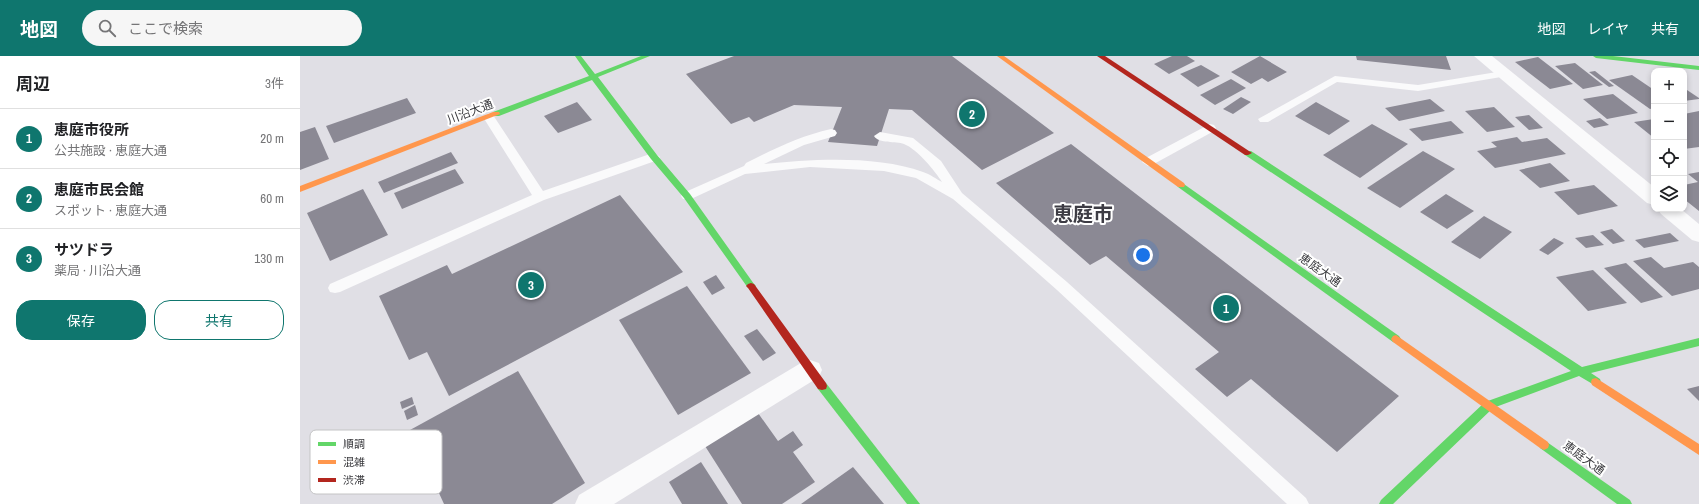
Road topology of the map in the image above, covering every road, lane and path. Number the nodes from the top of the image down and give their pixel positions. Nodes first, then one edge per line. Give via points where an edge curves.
1 (578, 56) edge
2 (648, 56) edge
3 (1000, 56) edge
4 (1100, 56) edge
5 (1482, 56) edge
6 (1596, 56) edge
7 (1699, 68) edge
8 (1503, 74) junction
9 (595, 77) junction
10 (489, 117) junction
11 (1264, 119) dead end
12 (1210, 128) junction
13 (831, 133) dead end
14 (880, 136) dead end
15 (654, 157) junction
16 (1148, 162) junction
17 (743, 170) junction
18 (300, 189) edge
19 (687, 196) junction
20 (957, 196) junction
21 (1651, 196) edge
22 (540, 197) junction
23 (1672, 212) edge
24 (1699, 234) edge
25 (335, 288) dead end
26 (1699, 342) edge
27 (810, 370) junction
28 (1579, 372) junction
29 (1489, 405) junction
30 (1699, 450) edge
31 (589, 504) edge
32 (914, 504) edge
33 (1300, 504) edge
34 (1385, 504) edge
35 (1626, 504) edge

1 - 9 street
2 - 9 street, 川沿大通
3 - 16 street, 恵庭大通
4 - 12 street
5 - 8 street
6 - 7 street
8 - 11 lane via 1418,88 1336,79
8 - 21 street
9 - 10 street, 川沿大通
9 - 15 street
10 - 18 street, 川沿大通
10 - 22 lane
12 - 16 lane
12 - 28 street
13 - 17 lane via 817,135 791,145
14 - 20 lane via 909,141 937,164
15 - 19 street
15 - 22 lane
16 - 29 street, 恵庭大通
17 - 19 lane
17 - 20 lane via 810,163 884,167 920,175
19 - 27 street
20 - 33 lane via 1062,286
22 - 25 lane
23 - 24 street
26 - 28 street
27 - 31 street
27 - 32 street
28 - 29 street
28 - 30 street
29 - 34 street
29 - 35 street, 恵庭大通

